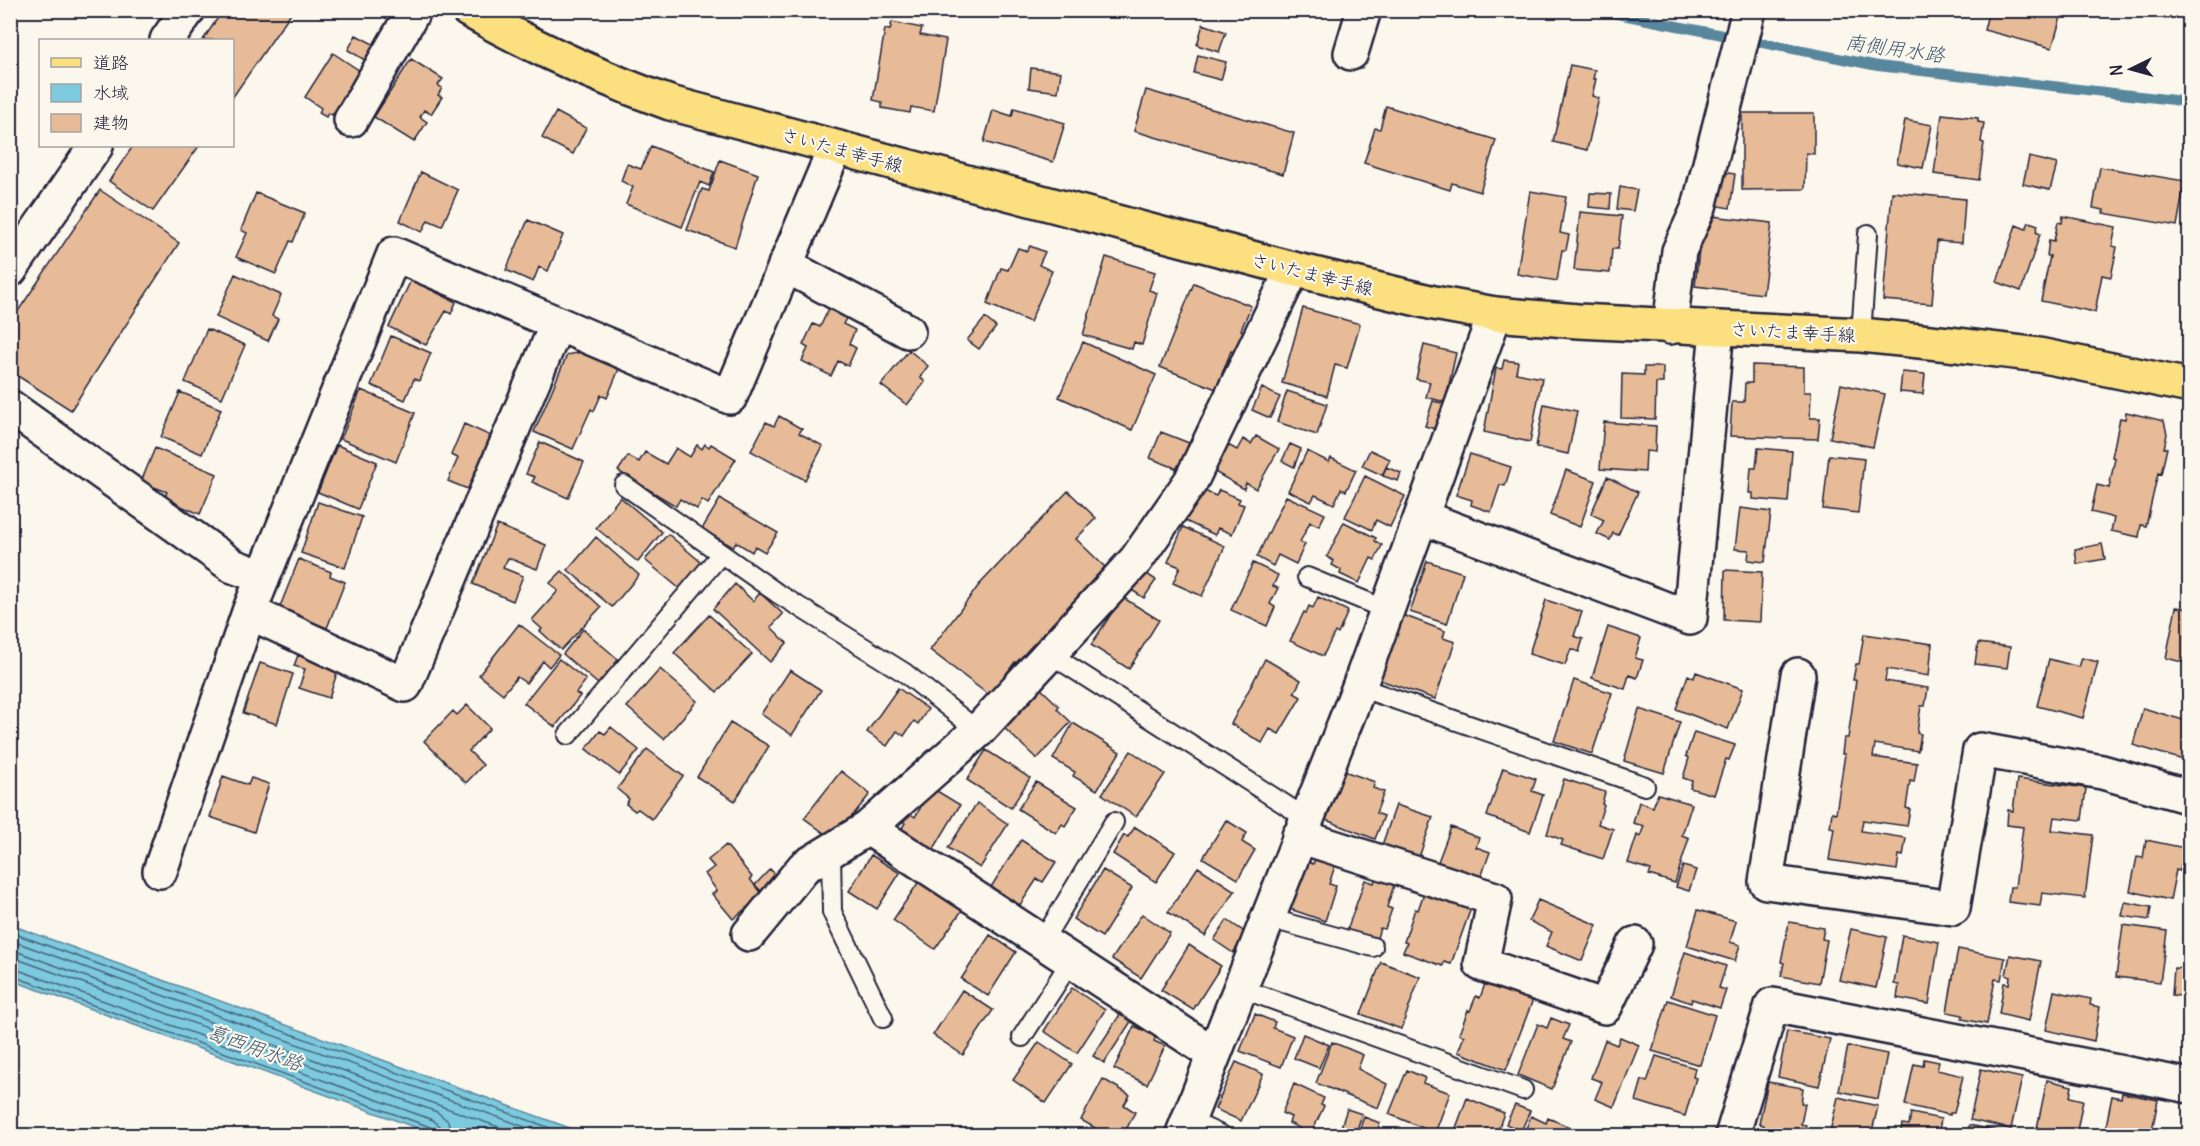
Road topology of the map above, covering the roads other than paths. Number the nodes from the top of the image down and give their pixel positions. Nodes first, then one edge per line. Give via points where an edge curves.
1 (188, 10) edge
2 (414, 10) edge
3 (468, 10) edge
4 (1364, 10) edge
5 (1749, 10) edge
6 (169, 39) edge
7 (1351, 54) dead end
8 (351, 120) dead end
9 (95, 147) edge
10 (835, 148) junction
11 (1868, 234) dead end
12 (785, 265) junction
13 (1293, 269) junction
14 (10, 270) edge
15 (1495, 314) junction
16 (557, 324) junction
17 (1670, 327) junction
18 (1718, 329) junction
19 (908, 332) dead end
20 (1861, 335) junction
21 (2190, 386) edge
22 (10, 406) edge
23 (624, 485) dead end
24 (1421, 517) junction
25 (721, 554) junction
26 (263, 577) junction
27 (1307, 577) dead end
28 (1387, 610) junction
29 (249, 612) junction
30 (1050, 654) junction
31 (1798, 675) dead end
32 (1359, 687) junction
33 (978, 731) junction
34 (568, 735) dead end
35 (1645, 786) dead end
36 (2190, 797) edge
37 (1114, 822) dead end
38 (1303, 827) junction
39 (868, 828) junction
40 (831, 850) junction
41 (160, 871) dead end
42 (1268, 918) junction
43 (749, 934) dead end
44 (1042, 942) junction
45 (1635, 944) dead end
46 (1373, 947) dead end
47 (1071, 961) junction
48 (1240, 988) junction
49 (883, 1018) dead end
50 (1022, 1037) dead end
51 (1214, 1054) junction
52 (2190, 1086) edge
53 (1523, 1090) dead end
54 (1185, 1128) edge
55 (1223, 1136) edge
56 (1732, 1136) edge

1 - 6 street
2 - 8 street
3 - 10 main road, さいたま幸手線 via 561,60 613,82 670,103
4 - 7 street
5 - 17 street via 1699,207 1679,251
9 - 14 street
10 - 12 street
10 - 13 main road, さいたま幸手線
11 - 20 lane
12 - 16 street via 730,397
12 - 19 street
13 - 15 main road, さいたま幸手線
13 - 30 street via 1191,481 1136,560
15 - 17 main road, さいたま幸手線
15 - 24 street
16 - 26 street via 394,254
16 - 29 street via 405,685
17 - 18 main road, さいたま幸手線
18 - 20 main road, さいたま幸手線
18 - 24 street via 1690,618
20 - 21 main road, さいたま幸手線 via 2039,355
22 - 26 street via 233,566
23 - 25 lane
24 - 28 street
25 - 33 lane via 905,673
25 - 34 lane
26 - 29 street
27 - 28 lane
28 - 32 street
29 - 41 street
30 - 33 street
30 - 38 lane
31 - 36 street via 1766,882 1953,908 1980,750 2102,772
32 - 35 lane
32 - 38 street
33 - 39 street
37 - 44 lane
38 - 42 street
38 - 45 street via 1495,899 1481,964 1605,1007
39 - 40 street
39 - 44 street
40 - 43 street via 804,867
40 - 49 lane via 832,912
42 - 46 lane
42 - 48 street
44 - 47 street
47 - 50 lane
47 - 51 street
48 - 51 street
48 - 53 lane
51 - 54 street
52 - 56 street via 1772,1005
54 - 55 lane

